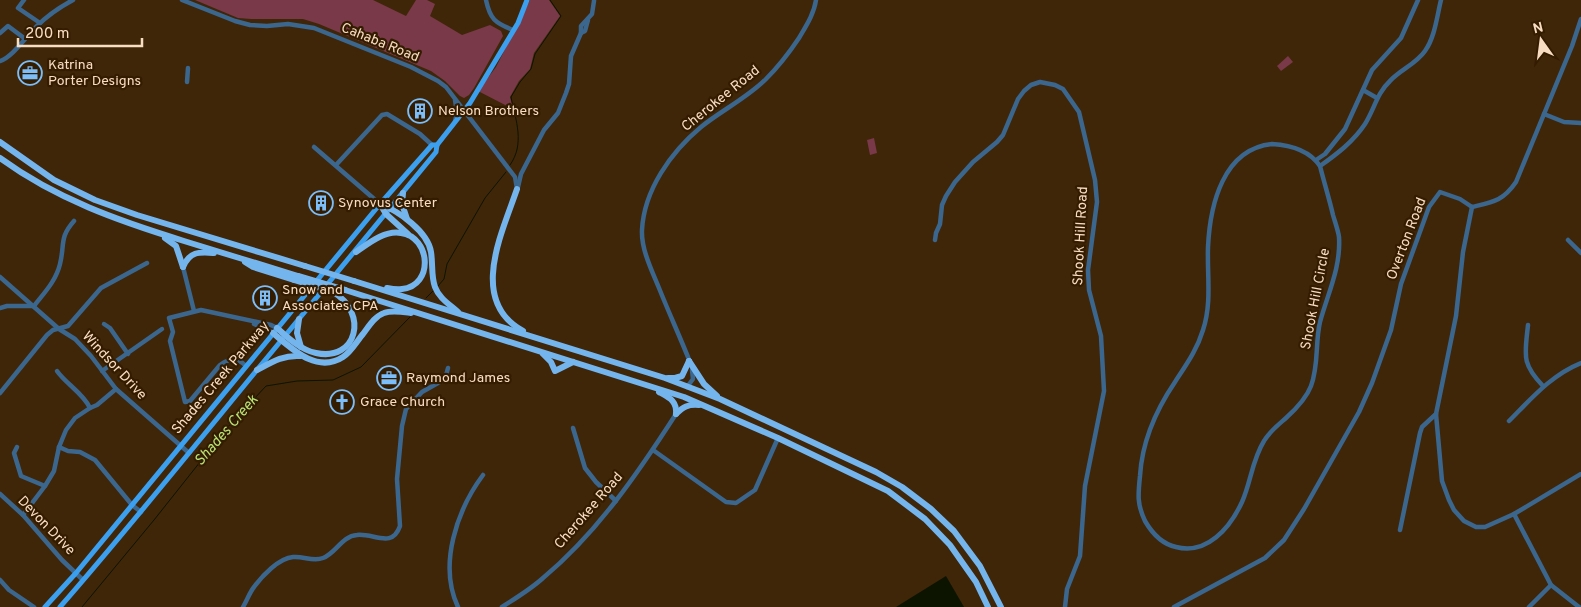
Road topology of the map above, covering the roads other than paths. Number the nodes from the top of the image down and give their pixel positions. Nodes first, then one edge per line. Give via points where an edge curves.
1 (24, 0) edge
2 (73, 0) edge
3 (182, 0) edge
4 (486, 0) edge
5 (526, 0) edge
6 (816, 0) edge
7 (1418, 0) edge
8 (1441, 0) edge
9 (594, 1) edge
10 (1581, 19) edge
11 (40, 23) junction
12 (513, 30) junction
13 (0, 33) edge
14 (24, 38) junction
15 (0, 61) edge
16 (188, 68) dead end
17 (187, 82) dead end
18 (1363, 90) junction
19 (454, 96) junction
20 (1378, 98) junction
21 (464, 110) junction
22 (1544, 114) junction
23 (454, 123) junction
24 (1581, 123) edge
25 (0, 142) edge
26 (434, 145) junction
27 (314, 147) dead end
28 (0, 158) edge
29 (1316, 160) junction
30 (336, 165) junction
31 (1320, 166) junction
32 (517, 189) junction
33 (403, 193) junction
34 (380, 204) junction
35 (1472, 207) junction
36 (391, 208) junction
37 (386, 214) junction
38 (74, 221) dead end
39 (407, 221) junction
40 (158, 232) junction
41 (410, 236) junction
42 (935, 240) dead end
43 (1568, 240) dead end
44 (356, 252) junction
45 (1581, 253) edge
46 (225, 254) junction
47 (147, 263) dead end
48 (183, 267) junction
49 (0, 277) edge
50 (296, 278) junction
51 (370, 286) junction
52 (34, 306) junction
53 (0, 308) edge
54 (194, 311) junction
55 (426, 315) junction
56 (460, 315) junction
57 (299, 319) junction
58 (104, 324) dead end
59 (1528, 325) dead end
60 (59, 329) junction
61 (162, 329) dead end
62 (275, 331) junction
63 (283, 338) junction
64 (535, 338) junction
65 (351, 344) junction
66 (301, 347) junction
67 (540, 352) junction
68 (128, 354) junction
69 (301, 356) junction
70 (689, 361) junction
71 (573, 362) junction
72 (1581, 363) edge
73 (246, 366) junction
74 (448, 368) dead end
75 (591, 368) junction
76 (257, 370) junction
77 (57, 371) dead end
78 (102, 372) junction
79 (665, 378) junction
80 (642, 384) junction
81 (1543, 386) junction
82 (687, 387) junction
83 (116, 389) junction
84 (0, 393) edge
85 (720, 399) junction
86 (704, 405) junction
87 (90, 408) junction
88 (676, 414) junction
89 (1436, 414) junction
90 (1510, 421) dead end
91 (573, 428) dead end
92 (778, 438) junction
93 (180, 446) junction
94 (17, 447) dead end
95 (59, 447) junction
96 (653, 450) junction
97 (188, 453) junction
98 (1581, 474) edge
99 (483, 475) dead end
100 (45, 486) junction
101 (0, 494) edge
102 (616, 500) junction
103 (132, 505) junction
104 (141, 512) junction
105 (23, 514) junction
106 (1514, 514) junction
107 (1400, 530) dead end
108 (76, 573) junction
109 (0, 580) edge
110 (83, 580) junction
111 (1550, 585) junction
112 (1176, 606) edge
113 (34, 607) edge
114 (45, 607) edge
115 (60, 607) edge
116 (243, 607) edge
117 (458, 607) edge
118 (502, 607) edge
119 (988, 607) edge
120 (1002, 607) edge
121 (1065, 607) edge
122 (1529, 607) edge
123 (1579, 607) edge

1 - 11 street via 18,8
2 - 11 street
3 - 19 street, Cahaba Road via 250,25 288,24 314,28 411,67 438,81
4 - 12 street via 491,18
5 - 12 main road, Shades Creek Parkway
6 - 70 street, Cherokee Road via 804,30 787,56 764,81 701,128 680,148 659,176 648,198 642,231 645,249
7 - 18 street via 1401,38 1372,70
8 - 20 street via 1425,52 1389,81
9 - 32 street via 592,14 581,26 571,56 569,84 558,113 544,130 521,174
10 - 22 street
11 - 14 street
12 - 21 main road, Shades Creek Parkway
13 - 14 street via 8,26
14 - 15 street via 10,56
16 - 17 street
18 - 20 street
18 - 29 street via 1345,128 1325,154
19 - 21 street, Cahaba Road
19 - 23 street via 457,113
20 - 31 street via 1366,123 1354,138
21 - 23 main road, Shades Creek Parkway
21 - 32 street, Cahaba Road via 515,177
22 - 24 street via 1564,122
22 - 35 street via 1510,191 1496,201
23 - 26 main road, Shades Creek Parkway
25 - 51 highway, bridge via 54,180 95,200
26 - 30 street via 388,114 382,115
26 - 33 main road, Shades Creek Parkway via 436,152
26 - 34 main road, Shades Creek Parkway
27 - 30 street
28 - 40 highway via 74,202
29 - 31 street, Shook Hill Circle
29 - 31 street, Shook Hill Circle via 1289,145 1260,145 1236,160 1223,181 1209,228 1206,321 1199,344 1155,416 1141,460 1139,507 1149,528 1159,539 1174,547 1202,547 1216,539 1242,502 1264,440 1296,409 1311,386 1316,342 1333,283 1339,236
30 - 34 street
32 - 64 highway via 496,250 493,288 506,318
33 - 36 main road, Shades Creek Parkway
33 - 39 highway via 402,204
34 - 36 highway
34 - 37 highway
34 - 62 main road, Shades Creek Parkway
35 - 89 street via 1456,316
35 - 112 street, Overton Road via 1440,192 1429,207 1401,284 1391,330 1368,390 1350,429 1284,540 1265,558
36 - 37 main road, Shades Creek Parkway
36 - 39 highway
37 - 41 highway
37 - 44 main road, Shades Creek Parkway
38 - 52 street via 63,237 60,264 53,283
39 - 56 highway via 430,244 434,285 440,296
40 - 46 highway
40 - 48 highway via 176,246
41 - 44 highway via 400,232 388,234
41 - 51 highway via 420,245 425,257 426,266 421,278 403,289
42 - 121 street, Shook Hill Road via 946,196 973,162 1003,135 1024,90 1040,82 1063,89 1079,112 1095,180 1097,202 1088,270 1089,290 1101,336 1104,391 1086,486 1080,556 1067,589
43 - 45 street
44 - 57 main road, Shades Creek Parkway
46 - 48 highway via 194,253
46 - 50 highway via 240,258 253,267
47 - 60 street via 101,288 68,326
48 - 54 street
49 - 52 street, Windsor Drive
50 - 55 highway, bridge
50 - 65 highway, bridge via 334,292 345,300 355,321
51 - 56 highway
52 - 53 street
52 - 60 street, Windsor Drive
54 - 62 street via 246,320
54 - 73 street via 169,318 170,341 185,402 190,401 226,361 232,358
55 - 65 highway via 390,311 379,315
55 - 67 highway
56 - 64 highway
57 - 63 main road, Shades Creek Parkway
57 - 66 highway via 297,333
58 - 68 street
59 - 81 street via 1525,356 1533,376
60 - 78 street, Windsor Drive via 75,339
60 - 84 street via 47,335
61 - 68 street
62 - 63 highway
62 - 73 main road, Shades Creek Parkway
63 - 66 highway
63 - 69 highway
63 - 76 main road, Shades Creek Parkway
64 - 79 highway
65 - 66 highway via 329,354
65 - 69 highway via 343,357 332,361 321,363
67 - 71 highway
67 - 71 highway via 551,362 554,371
68 - 78 street
69 - 76 highway via 280,357
70 - 79 highway via 682,376
70 - 82 street, Cherokee Road via 693,379
70 - 85 highway via 704,384
71 - 75 highway
72 - 81 street
73 - 93 main road, Shades Creek Parkway
74 - 116 street via 445,379 422,392 406,409 397,479 398,532 386,539 358,535 348,537 325,557 315,560 292,557 282,561 254,587
75 - 80 highway
75 - 82 highway via 609,370 676,390
76 - 97 main road, Shades Creek Parkway
77 - 87 street
78 - 83 street, Windsor Drive
79 - 82 highway
80 - 86 highway
80 - 88 highway via 673,400
81 - 90 street
82 - 85 highway
83 - 87 street
83 - 93 street, Windsor Drive
85 - 120 highway via 902,487 954,532 980,566
86 - 88 highway via 687,405
86 - 92 highway
87 - 95 street via 70,424
88 - 96 street, Cherokee Road
89 - 106 street via 1442,481 1454,510 1464,521 1476,527 1485,527
89 - 107 street via 1420,433
91 - 102 street via 585,468
92 - 96 street via 755,490 736,503 726,502
92 - 119 highway via 888,491 925,518 950,544 976,582
93 - 97 street, Shades Creek Parkway
93 - 103 main road, Shades Creek Parkway
94 - 100 street via 14,453 22,476
95 - 100 street via 54,471
95 - 103 street via 95,460
96 - 102 street, Cherokee Road
97 - 104 main road, Shades Creek Parkway
98 - 106 street
99 - 117 street via 464,508 453,541 450,578
100 - 105 street
101 - 105 street, Devon Drive
102 - 118 street, Cherokee Road via 576,548 543,578
103 - 104 street
103 - 108 main road, Shades Creek Parkway
104 - 110 main road, Shades Creek Parkway
105 - 108 street, Devon Drive
106 - 111 street
108 - 110 street
108 - 114 main road, Shades Creek Parkway
109 - 113 street
110 - 115 main road, Shades Creek Parkway
111 - 122 street
111 - 123 street

